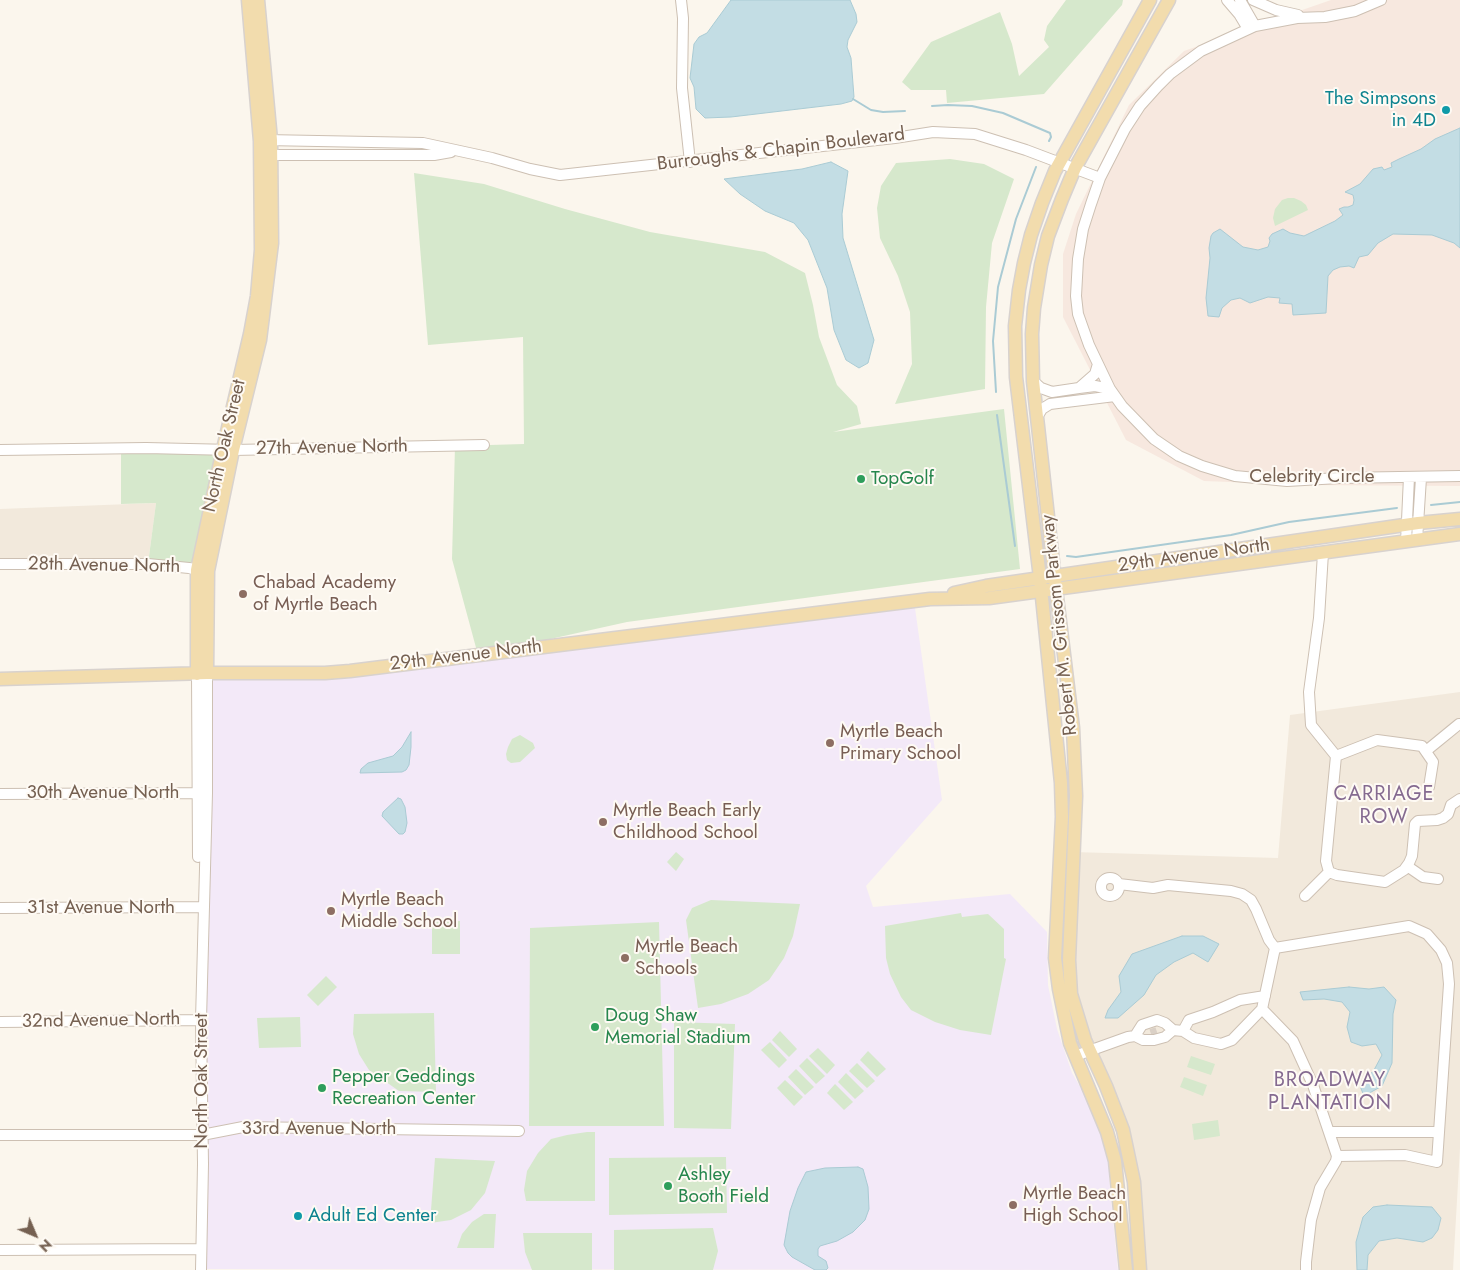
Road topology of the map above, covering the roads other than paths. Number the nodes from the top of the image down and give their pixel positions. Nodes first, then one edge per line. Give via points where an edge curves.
1 (248, 0) edge
2 (258, 0) edge
3 (681, 0) edge
4 (1150, 0) edge
5 (1169, 0) edge
6 (1227, 0) edge
7 (1240, 0) edge
8 (1253, 0) edge
9 (1381, 0) edge
10 (1308, 17) junction
11 (1252, 27) junction
12 (266, 140) junction
13 (457, 151) junction
14 (265, 155) junction
15 (690, 162) junction
16 (1060, 162) junction
17 (1075, 168) junction
18 (1100, 178) junction
19 (1098, 364) junction
20 (1033, 381) junction
21 (1079, 388) junction
22 (1113, 392) junction
23 (1037, 418) junction
24 (484, 445) dead end
25 (0, 450) edge
26 (228, 450) junction
27 (1460, 476) edge
28 (1409, 477) junction
29 (1422, 478) junction
30 (1460, 519) edge
31 (1412, 524) junction
32 (1460, 534) edge
33 (1411, 541) junction
34 (1323, 553) junction
35 (0, 564) edge
36 (202, 571) junction
37 (1055, 576) junction
38 (1040, 584) junction
39 (1056, 589) junction
40 (202, 674) junction
41 (0, 679) edge
42 (1459, 724) edge
43 (1426, 751) junction
44 (1336, 756) junction
45 (1429, 787) dead end
46 (202, 793) junction
47 (0, 794) edge
48 (1460, 799) edge
49 (1407, 866) junction
50 (1329, 872) junction
51 (1438, 879) dead end
52 (1119, 884) dead end
53 (1305, 896) dead end
54 (203, 907) junction
55 (0, 908) edge
56 (1275, 948) junction
57 (1265, 996) junction
58 (1262, 1009) junction
59 (201, 1020) junction
60 (0, 1022) edge
61 (1147, 1032) junction
62 (1175, 1032) junction
63 (1090, 1051) junction
64 (1075, 1056) junction
65 (519, 1131) dead end
66 (1330, 1132) junction
67 (1439, 1132) junction
68 (0, 1135) edge
69 (202, 1136) junction
70 (1337, 1156) junction
71 (201, 1249) junction
72 (0, 1250) edge
73 (201, 1270) edge
74 (1126, 1270) edge
75 (1140, 1270) edge
76 (1306, 1270) edge

1 - 12 main road, North Oak Street
2 - 12 main road, North Oak Street
3 - 15 street via 682,88
4 - 16 main road, Robert M. Grissom Parkway
5 - 17 main road, Robert M. Grissom Parkway
6 - 11 street
7 - 11 street
8 - 10 street via 1276,10
9 - 10 street, Celebrity Circle via 1356,11
10 - 11 street, Celebrity Circle
11 - 18 street, Celebrity Circle via 1201,52 1170,74 1140,106
12 - 13 street, Burroughs & Chapin Boulevard via 423,143
12 - 14 main road, North Oak Street
13 - 14 street, Burroughs & Chapin Boulevard via 434,155
13 - 15 street, Burroughs & Chapin Boulevard via 560,175
14 - 26 main road, North Oak Street via 272,243 260,340
15 - 16 street, Burroughs & Chapin Boulevard via 933,132 975,134
16 - 17 street, Burroughs & Chapin Boulevard
16 - 38 main road, Robert M. Grissom Parkway via 1031,235 1015,326 1016,377
17 - 18 street, Burroughs & Chapin Boulevard
17 - 20 main road, Robert M. Grissom Parkway via 1053,221 1041,265 1034,308
18 - 19 street, Celebrity Circle via 1080,241 1076,296 1083,332
19 - 21 street via 1095,374
19 - 22 street, Celebrity Circle
20 - 21 street via 1052,392
20 - 23 main road, Robert M. Grissom Parkway
21 - 22 street via 1095,386
22 - 23 street via 1050,404
22 - 28 street, Celebrity Circle via 1154,439 1178,456 1212,470 1247,478 1287,481
23 - 37 main road, Robert M. Grissom Parkway
24 - 26 street, 27th Avenue North
25 - 26 street, 27th Avenue North
26 - 36 main road, North Oak Street
27 - 29 street, Celebrity Circle
28 - 29 street, Celebrity Circle
28 - 31 street
29 - 31 street
30 - 31 main road, 29th Avenue North
31 - 33 street
31 - 37 main road, 29th Avenue North
32 - 33 main road, 29th Avenue North
33 - 34 main road, 29th Avenue North
34 - 39 main road, 29th Avenue North
34 - 44 street via 1319,618 1309,692 1311,725
35 - 36 street, 28th Avenue North via 148,564
36 - 40 main road, North Oak Street
37 - 38 main road, 29th Avenue North
37 - 39 main road, Robert M. Grissom Parkway
38 - 39 main road, 29th Avenue North
38 - 40 main road, 29th Avenue North via 989,598 930,599 326,673
38 - 64 main road, Robert M. Grissom Parkway via 1061,783 1055,958
39 - 63 main road, Robert M. Grissom Parkway via 1073,728 1076,796 1069,960 1071,994
40 - 41 main road, 29th Avenue North
40 - 46 street, North Oak Street
42 - 43 street
43 - 44 street via 1422,746 1377,740
43 - 45 street via 1433,762
44 - 50 street via 1326,861
46 - 47 street, 30th Avenue North
46 - 54 street, North Oak Street via 198,856
48 - 49 street via 1451,805 1443,818 1415,824 1412,856
49 - 50 street via 1385,882 1337,876
49 - 51 street via 1423,878
50 - 53 street
52 - 56 street via 1231,890 1242,894 1256,909 1268,940
54 - 55 street, 31st Avenue North
54 - 59 street, North Oak Street
56 - 57 street
56 - 67 street via 1408,926 1427,934 1447,963 1449,984
57 - 58 street
57 - 62 street via 1240,1000 1189,1020
58 - 62 street via 1232,1040 1221,1044
58 - 66 street via 1294,1041
59 - 60 street, 32nd Avenue North
59 - 69 street, North Oak Street
61 - 62 street
61 - 62 street via 1154,1040
61 - 63 street
63 - 64 street
63 - 75 main road, Robert M. Grissom Parkway via 1123,1130 1134,1182
64 - 74 main road, Robert M. Grissom Parkway via 1107,1132 1114,1161
65 - 69 street, 33rd Avenue North via 243,1127
66 - 67 street
66 - 70 street
67 - 70 street via 1437,1162 1405,1154
68 - 69 street, 33rd Avenue North
69 - 71 street, North Oak Street
70 - 76 street via 1320,1188 1311,1220
71 - 72 street
71 - 73 street, North Oak Street

